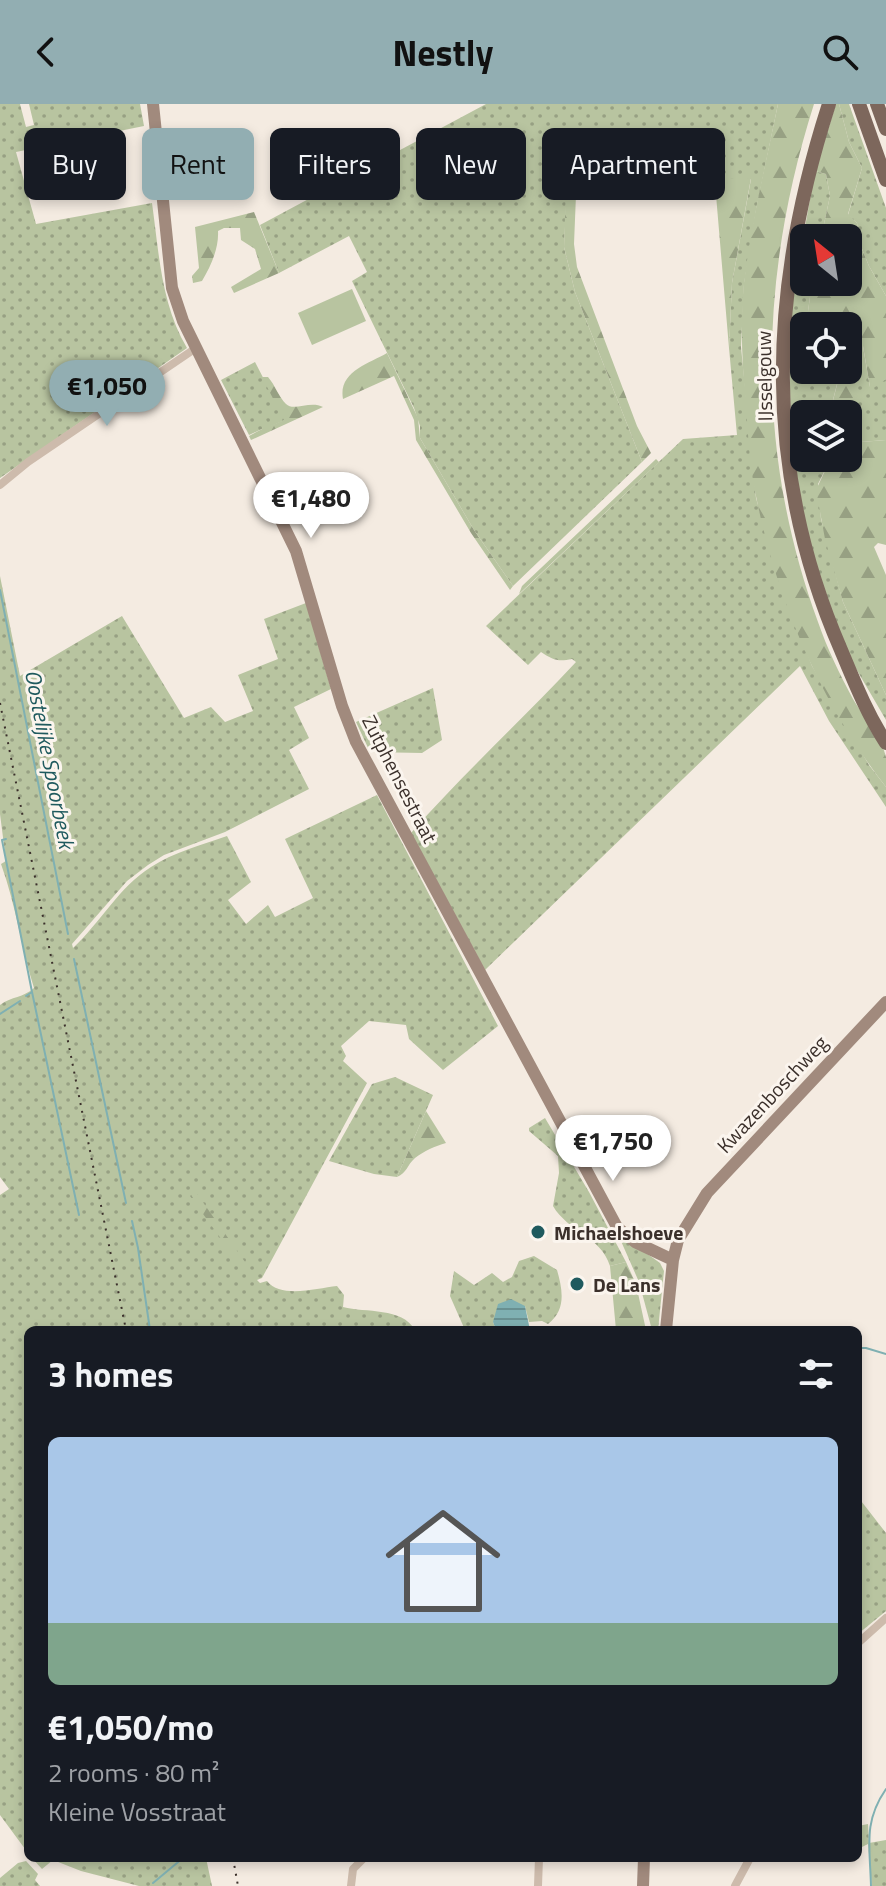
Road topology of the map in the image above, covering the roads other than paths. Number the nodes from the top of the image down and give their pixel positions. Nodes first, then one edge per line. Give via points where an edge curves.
1 (153, 104) edge
2 (829, 104) edge
3 (859, 104) edge
4 (877, 104) edge
5 (886, 129) edge
6 (886, 180) edge
7 (196, 348) junction
8 (0, 485) edge
9 (838, 645) junction
10 (886, 723) edge
11 (886, 743) edge
12 (886, 1002) edge
13 (673, 1260) junction
14 (666, 1326) edge
15 (886, 1618) edge
16 (862, 1639) edge
17 (360, 1862) edge
18 (539, 1862) edge
19 (644, 1862) edge
20 (748, 1862) edge
21 (351, 1886) edge
22 (538, 1886) edge
23 (643, 1886) edge
24 (735, 1886) edge

1 - 7 street, Zutphensestraat via 172,288
2 - 9 main road, IJsselgouw via 788,272 782,373 786,450 798,520
3 - 6 main road
4 - 5 main road
7 - 8 street
7 - 13 street, Zutphensestraat via 296,551 342,706 364,759 617,1227
9 - 10 main road, IJsselgouw
9 - 11 main road, IJsselgouw
12 - 13 street, Kwazenboschweg via 707,1193 678,1240
13 - 14 street
15 - 16 street
17 - 21 street via 353,1869
18 - 22 street
19 - 23 street
20 - 24 street

